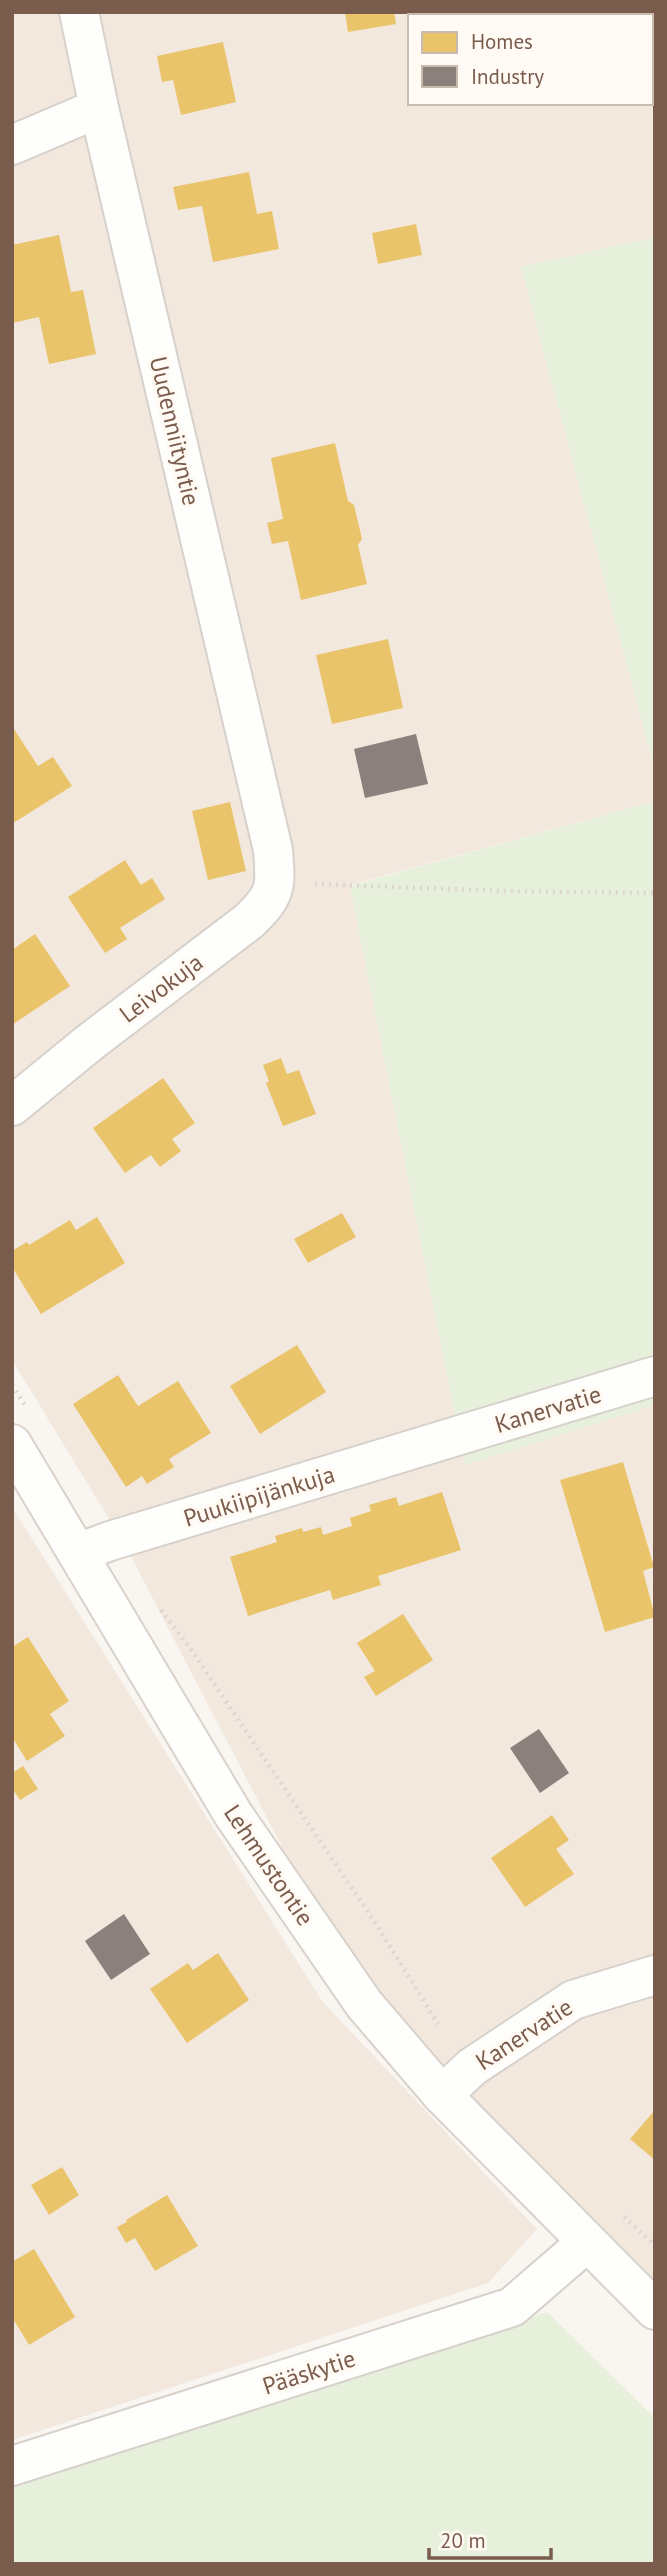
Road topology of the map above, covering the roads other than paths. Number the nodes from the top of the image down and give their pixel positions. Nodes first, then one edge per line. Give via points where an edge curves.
1 (79, 12) edge
2 (99, 108) junction
3 (12, 145) edge
4 (274, 866) joint
5 (12, 1106) edge
6 (655, 1376) edge
7 (441, 1441) joint
8 (12, 1444) edge
9 (78, 1553) junction
10 (655, 1975) edge
11 (442, 2095) junction
12 (586, 2243) junction
13 (655, 2310) edge
14 (12, 2466) edge

1 - 2 street, Uudenniityntie
2 - 3 street
2 - 4 street, Uudenniityntie
4 - 5 street, Leivokuja via 267,904 249,921
6 - 7 street, Kanervatie
7 - 9 street, Puukiipijänkuja
8 - 9 street, Lehmustontie
9 - 11 street, Lehmustontie via 233,1814 364,2004
10 - 11 street, Kanervatie via 573,2000 472,2067
11 - 12 street, Lehmustontie
12 - 13 street, Lehmustontie
12 - 14 street, Pääskytie via 512,2307

